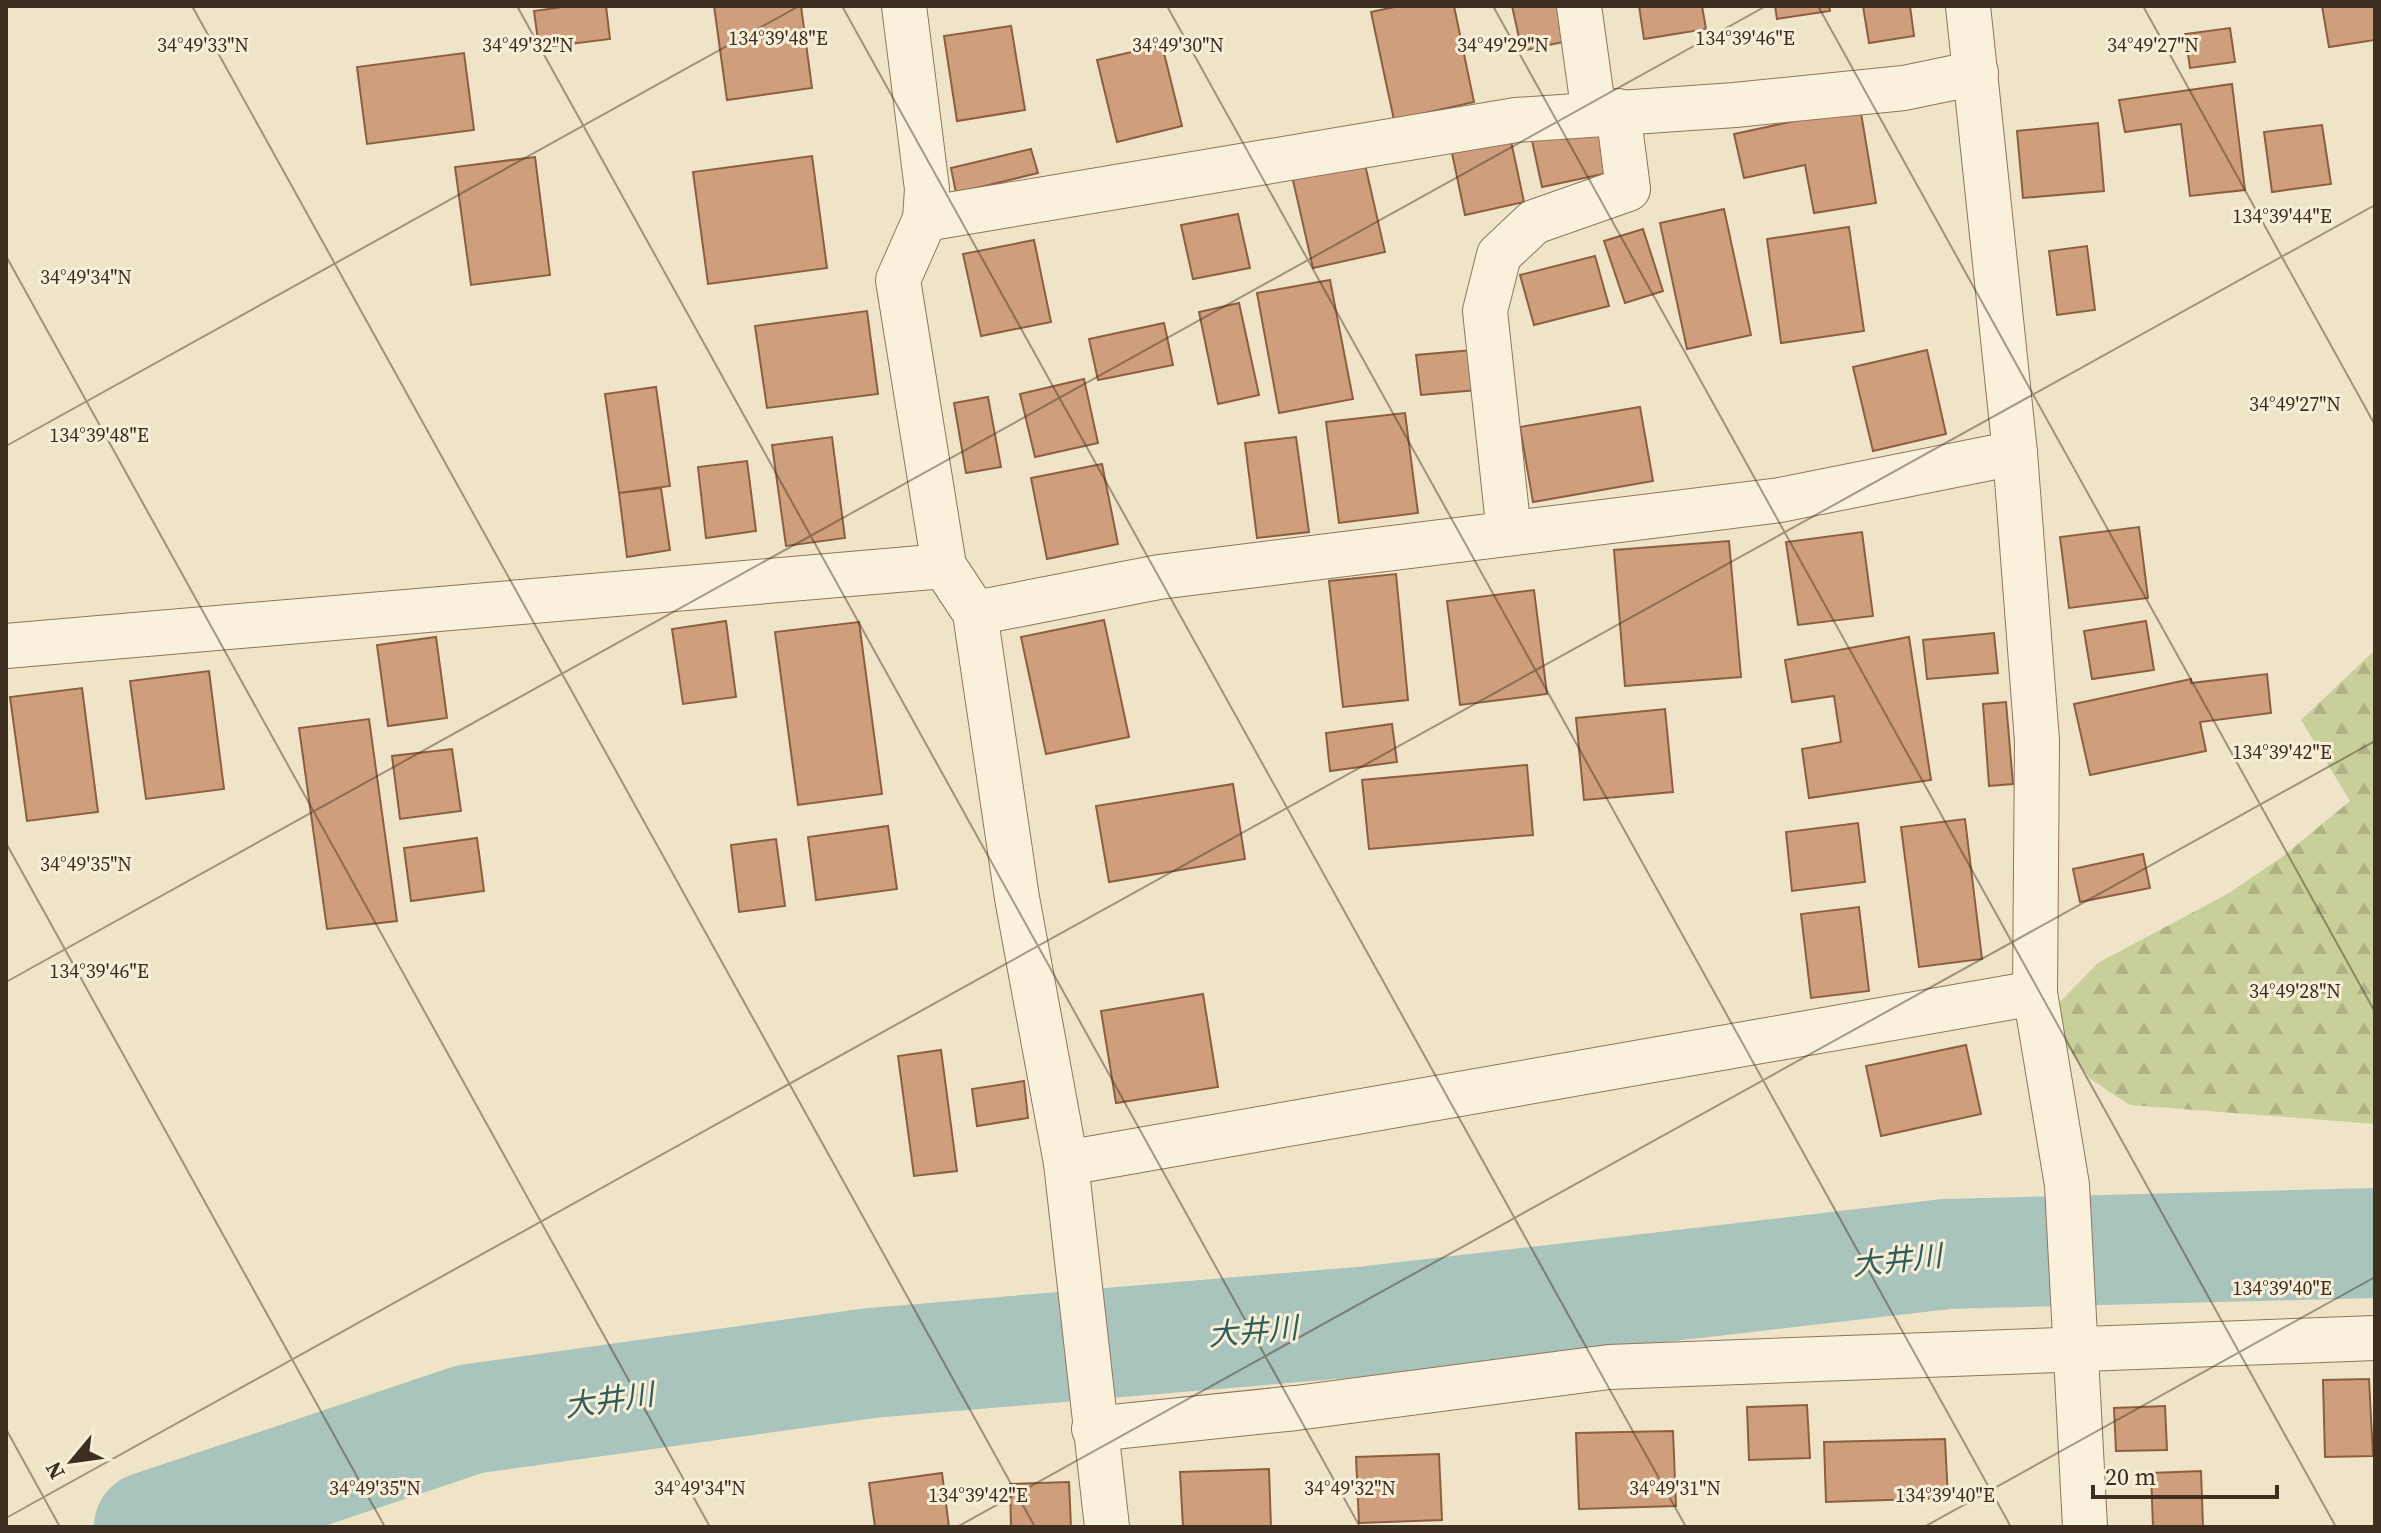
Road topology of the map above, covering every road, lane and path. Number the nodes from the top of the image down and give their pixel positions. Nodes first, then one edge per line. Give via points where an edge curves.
1 (904, 6) edge
2 (1579, 6) edge
3 (1968, 6) edge
4 (1976, 73) junction
5 (1606, 113) junction
6 (925, 219) junction
7 (2015, 453) junction
8 (1509, 533) junction
9 (944, 566) junction
10 (975, 613) junction
11 (6, 646) edge
12 (2035, 993) junction
13 (1066, 1163) junction
14 (2375, 1338) edge
15 (2077, 1350) junction
16 (1094, 1429) junction
17 (1107, 1527) edge
18 (2085, 1527) edge

1 - 6 street via 927,189
2 - 5 street
3 - 4 street
4 - 5 street via 1904,88
4 - 7 street
5 - 6 street via 1516,120
5 - 8 street via 1628,189 1534,222 1499,255 1485,311
6 - 9 street via 898,280
7 - 8 street via 1780,500
7 - 12 street via 2037,741
8 - 10 street via 1159,577
9 - 10 street
9 - 11 street
10 - 13 street via 1017,898
12 - 13 street
12 - 15 street via 2067,1185
13 - 16 street
14 - 15 street
15 - 16 street via 1609,1367
15 - 18 street
16 - 17 street

